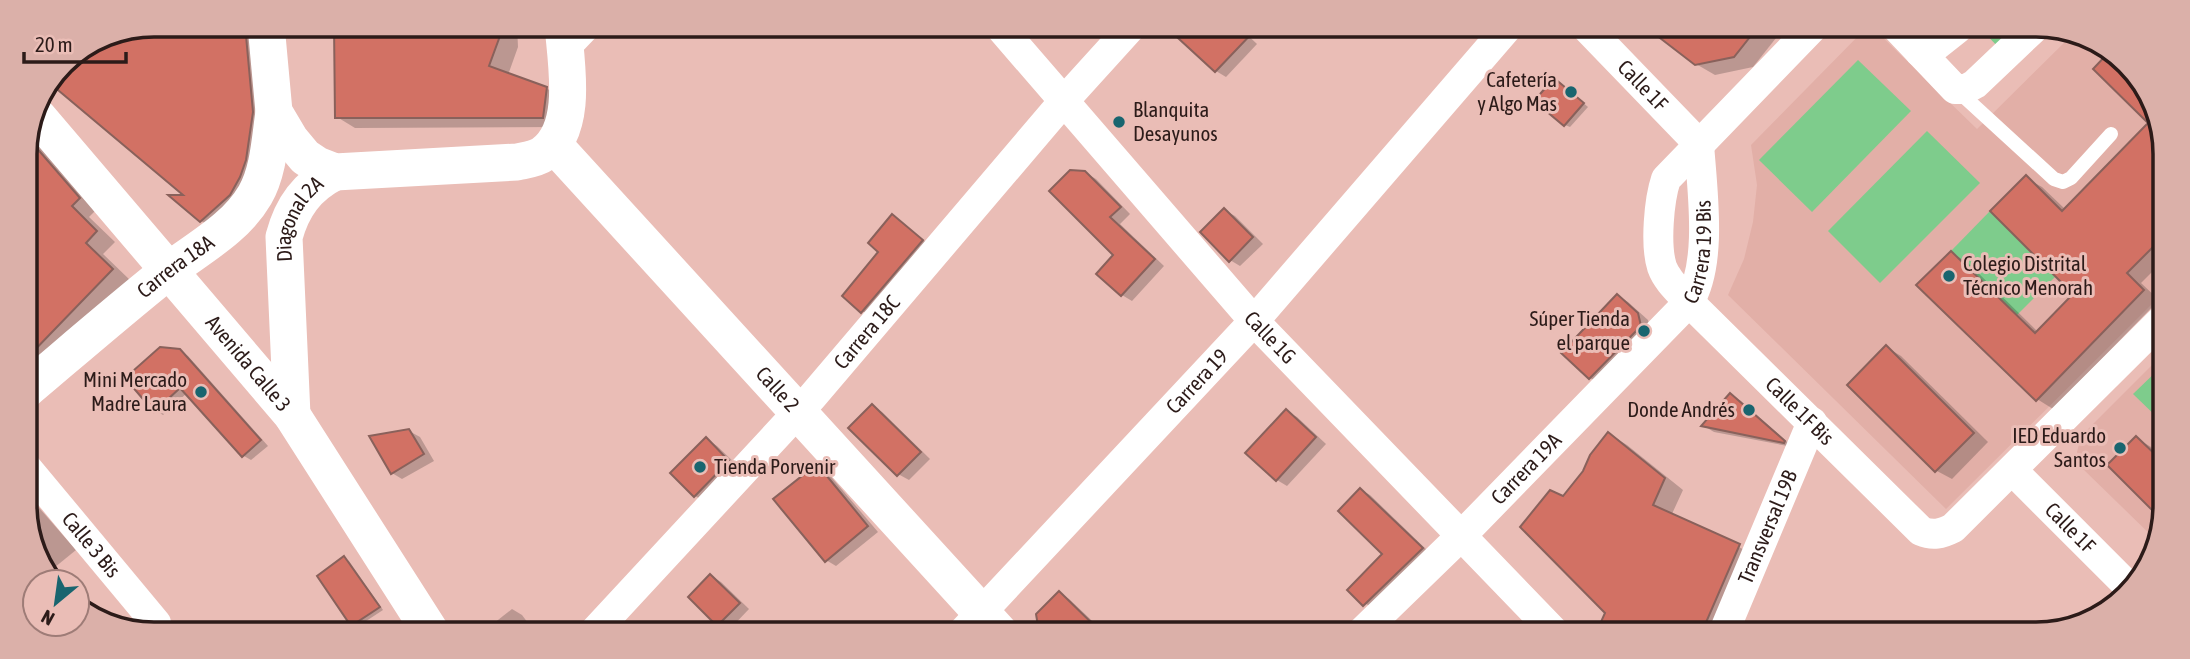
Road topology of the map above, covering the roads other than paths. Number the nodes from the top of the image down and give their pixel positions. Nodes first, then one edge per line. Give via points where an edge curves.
1 (267, 37) edge
2 (572, 37) edge
3 (1008, 37) edge
4 (1122, 37) edge
5 (1498, 37) edge
6 (1596, 37) edge
7 (1803, 37) edge
8 (1906, 37) edge
9 (1947, 37) edge
10 (2025, 37) edge
11 (1920, 52) junction
12 (1955, 89) junction
13 (1063, 102) junction
14 (274, 111) junction
15 (42, 122) edge
16 (2111, 134) dead end
17 (1699, 144) junction
18 (554, 145) junction
19 (335, 172) junction
20 (168, 271) junction
21 (1689, 302) junction
22 (1254, 321) junction
23 (2153, 329) edge
24 (37, 381) edge
25 (798, 412) junction
26 (292, 415) junction
27 (1812, 422) junction
28 (2012, 470) junction
29 (37, 481) edge
30 (1460, 537) junction
31 (2124, 582) edge
32 (148, 622) edge
33 (424, 622) edge
34 (603, 622) edge
35 (977, 622) edge
36 (983, 622) edge
37 (1372, 622) edge
38 (1544, 622) edge
39 (1728, 622) edge

1 - 14 street, Diagonal 2A
2 - 18 street via 568,102
3 - 13 street, Calle 1G
4 - 13 street, Carrera 18C
5 - 22 street, Carrera 19
6 - 17 street, Calle 1F
7 - 17 street, Carrera 19 Bis
8 - 11 street
9 - 11 street
10 - 12 street via 1975,84
11 - 12 street
12 - 16 lane via 2054,179 2063,182
13 - 22 street, Calle 1G
13 - 25 street, Carrera 18C
14 - 19 street, Diagonal 2A via 305,157
14 - 20 street, Carrera 18A via 256,193 220,234
15 - 20 street, Avenida Calle 3
17 - 21 street, Carrera 19 Bis via 1702,266
17 - 21 street, Carrera 19 Bis via 1666,179 1659,205 1662,268
18 - 19 street via 540,156 517,162
18 - 25 street, Calle 2
19 - 26 street, Diagonal 2A via 308,189 284,237
20 - 24 street, Carrera 18A
20 - 26 street, Avenida Calle 3
21 - 27 street, Calle 1F Bis
21 - 30 street, Carrera 19A
22 - 30 street, Calle 1G
22 - 36 street, Carrera 19
23 - 28 street
25 - 34 street, Carrera 18C
25 - 35 street, Calle 2
26 - 33 street, Avenida Calle 3
27 - 28 street, Calle 1F Bis via 1908,520 1930,535 1953,528
27 - 39 street, Transversal 19B
28 - 31 street, Calle 1F
29 - 32 street, Calle 3 Bis
30 - 37 street, Carrera 19A
30 - 38 street, Calle 1G

